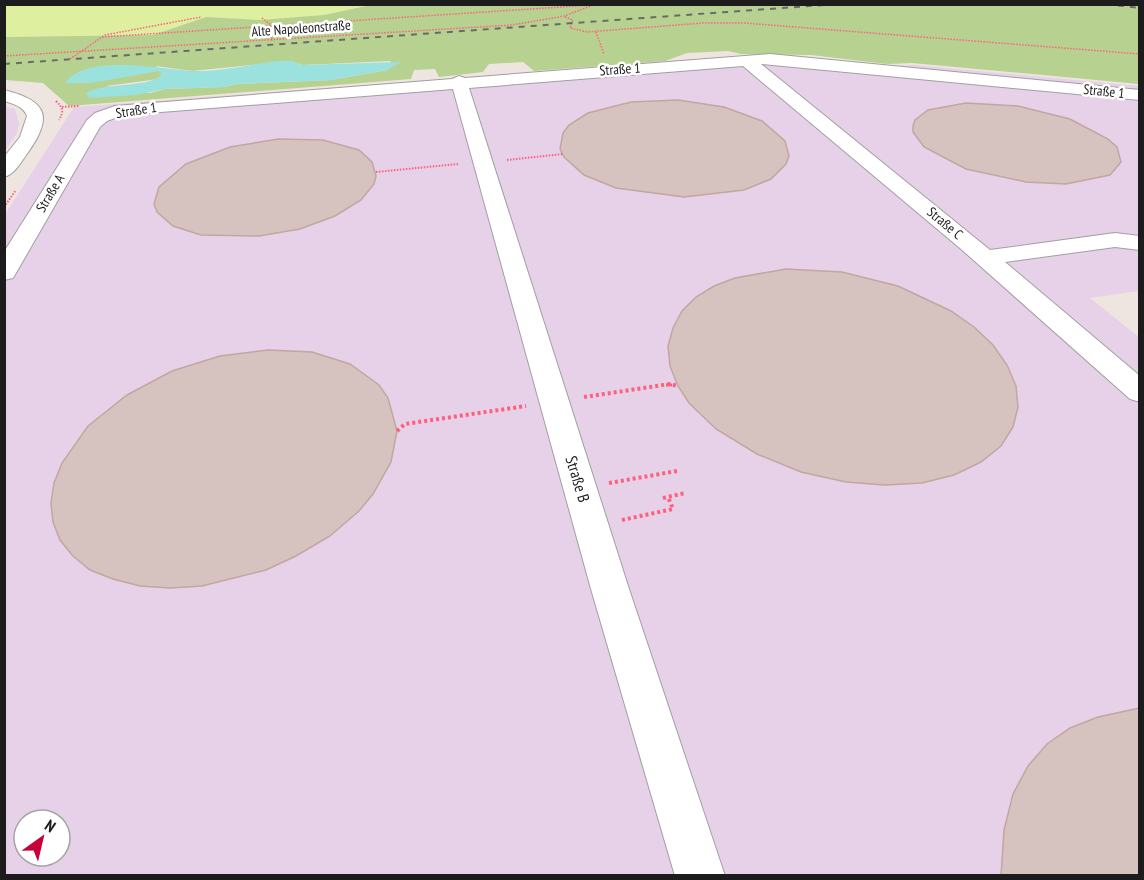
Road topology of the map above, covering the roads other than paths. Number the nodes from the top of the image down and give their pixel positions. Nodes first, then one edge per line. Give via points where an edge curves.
1 (746, 60) junction
2 (459, 81) junction
3 (4, 95) edge
4 (1140, 95) edge
5 (101, 117) joint
6 (4, 171) edge
7 (1140, 243) edge
8 (985, 258) junction
9 (4, 273) edge
10 (1140, 392) edge
11 (700, 876) edge

1 - 2 street, Straße 1
1 - 4 street, Straße 1 via 794,59
1 - 8 street, Straße C
2 - 5 street, Straße 1 via 141,107
2 - 11 street, Straße B
3 - 6 street via 29,104 38,116 36,126
5 - 9 street, Straße A via 81,142
7 - 8 street via 1115,240
8 - 10 street, Straße C

